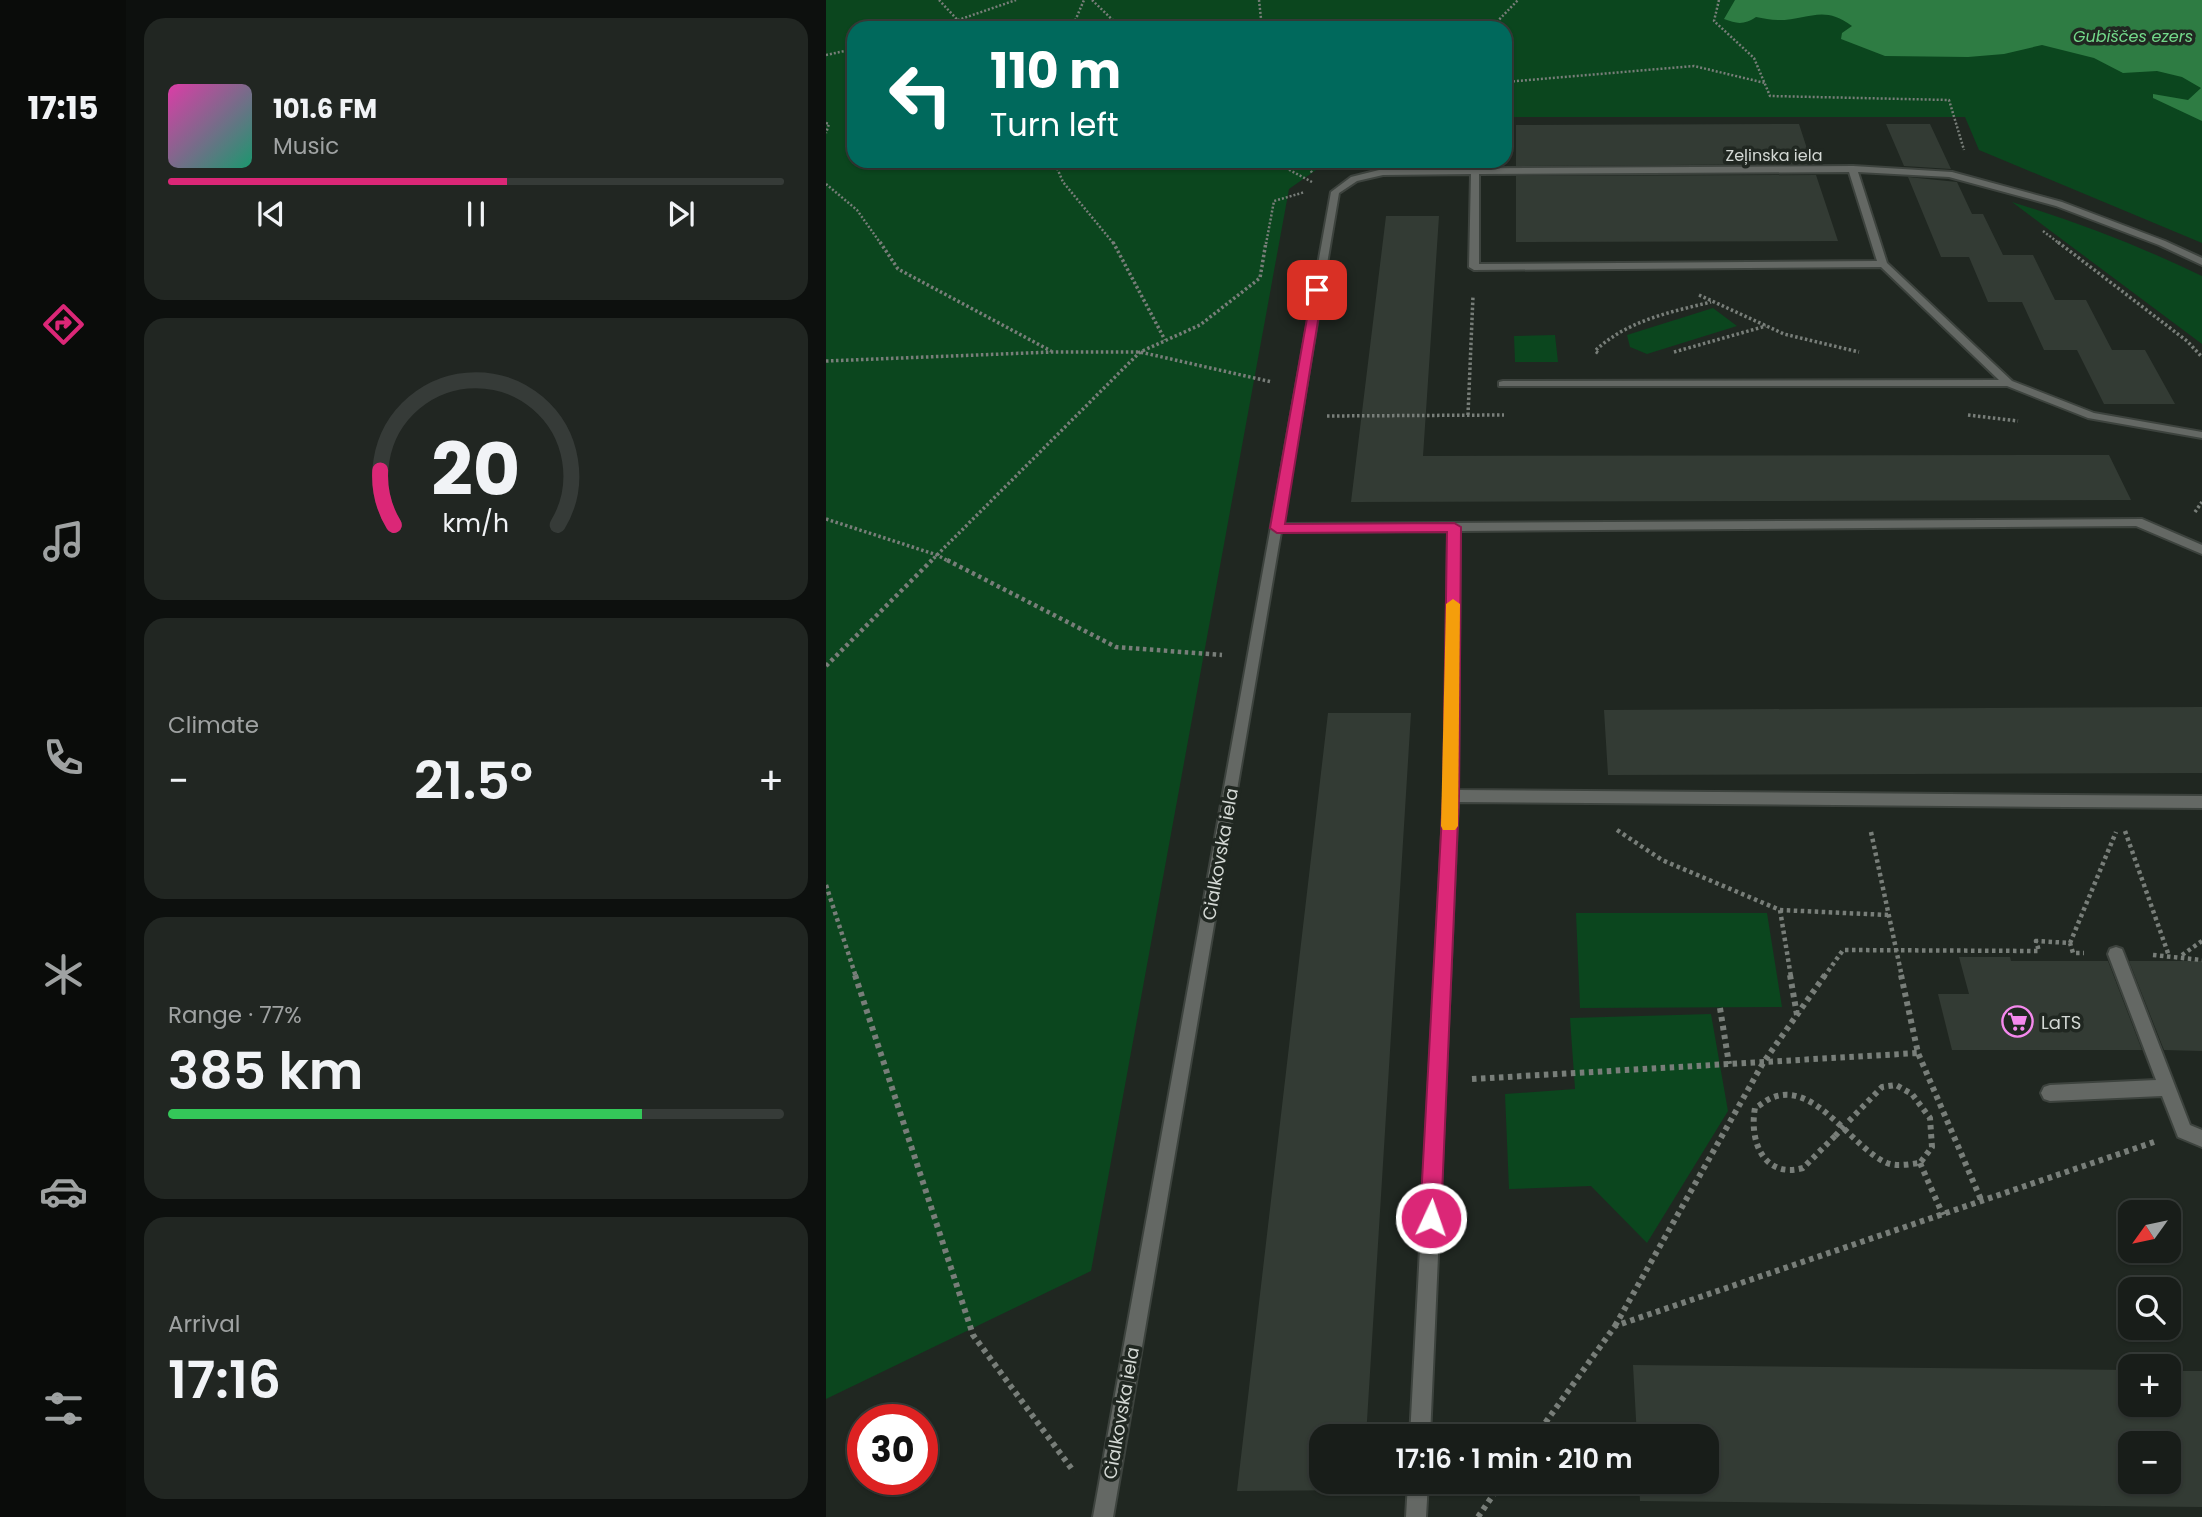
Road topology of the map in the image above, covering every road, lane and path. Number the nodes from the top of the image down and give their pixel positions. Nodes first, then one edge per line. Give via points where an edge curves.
1 (939, 0) edge
2 (1016, 0) edge
3 (1084, 0) edge
4 (1093, 0) edge
5 (1259, 0) edge
6 (1518, 0) edge
7 (1719, 0) edge
8 (959, 20) junction
9 (956, 21) edge
10 (1075, 21) edge
11 (1114, 21) edge
12 (1261, 21) edge
13 (1498, 21) edge
14 (847, 50) edge
15 (826, 55) edge
16 (1512, 81) edge
17 (1766, 83) junction
18 (826, 123) edge
19 (1958, 131) dead end
20 (826, 133) edge
21 (1057, 168) edge
22 (1286, 168) edge
23 (1330, 168) edge
24 (1853, 169) junction
25 (1475, 170) junction
26 (1354, 179) junction
27 (826, 184) edge
28 (1328, 190) junction
29 (2038, 228) dead end
30 (2202, 262) edge
31 (1883, 264) junction
32 (1474, 267) junction
33 (1690, 291) dead end
34 (1712, 301) junction
35 (1767, 326) junction
36 (1165, 340) junction
37 (1052, 352) junction
38 (1140, 352) junction
39 (1861, 352) dead end
40 (2202, 356) edge
41 (826, 361) edge
42 (1622, 367) junction
43 (2008, 383) junction
44 (1503, 384) dead end
45 (1622, 384) junction
46 (1300, 388) junction
47 (1468, 415) junction
48 (1510, 415) dead end
49 (1967, 415) dead end
50 (1295, 416) junction
51 (2021, 421) dead end
52 (2202, 435) edge
53 (826, 519) edge
54 (1454, 527) junction
55 (1277, 528) junction
56 (2202, 550) edge
57 (937, 555) junction
58 (1254, 657) junction
59 (826, 666) edge
60 (1451, 796) junction
61 (1569, 797) junction
62 (1864, 799) junction
63 (2202, 803) edge
64 (826, 885) edge
65 (1780, 910) junction
66 (1888, 915) junction
67 (2202, 941) edge
68 (2070, 943) junction
69 (1895, 950) junction
70 (2116, 954) junction
71 (2169, 956) junction
72 (2181, 956) junction
73 (2202, 960) edge
74 (1720, 1008) dead end
75 (1797, 1015) junction
76 (1918, 1053) junction
77 (1763, 1063) junction
78 (1729, 1064) junction
79 (1437, 1081) junction
80 (2166, 1088) junction
81 (2050, 1093) dead end
82 (2184, 1131) junction
83 (2202, 1139) edge
84 (1920, 1163) junction
85 (1982, 1202) junction
86 (1943, 1215) junction
87 (1615, 1326) junction
88 (1421, 1424) edge
89 (1544, 1424) edge
90 (1417, 1494) edge
91 (1494, 1494) edge
92 (1103, 1515) edge
93 (1416, 1517) edge
94 (1478, 1517) edge

1 - 8 path
2 - 8 path
3 - 10 path
4 - 11 path
5 - 12 path
6 - 13 path
7 - 17 path via 1714,21 1754,58
8 - 9 path
14 - 15 path
16 - 17 path via 1694,66
17 - 19 path via 1770,96 1949,100
18 - 20 path
21 - 36 path via 1063,182 1114,244
22 - 28 path
23 - 26 path
24 - 25 street, Zeļinska iela
24 - 30 street, Zeļinska iela via 1974,179 2059,204
24 - 31 street
25 - 26 street, Zeļinska iela via 1383,172
25 - 32 street
26 - 28 street, Zeļinska iela
27 - 37 path via 857,210 898,269
28 - 36 path via 1274,201 1260,278 1200,325
28 - 46 street, Cialkovska iela
29 - 40 path
31 - 32 street
31 - 43 street
32 - 47 path
33 - 34 path
34 - 35 path
34 - 42 path via 1657,317 1605,340 1595,351
35 - 39 path
35 - 42 path
36 - 38 path
37 - 38 path
37 - 41 path
38 - 46 path
38 - 57 path
42 - 45 path
43 - 45 street
43 - 52 street via 2092,416
44 - 45 street
46 - 50 street, Cialkovska iela
47 - 48 path
47 - 50 path
49 - 51 path
50 - 55 street, Cialkovska iela
53 - 57 path
54 - 55 street
54 - 56 street via 2138,522
54 - 60 street
55 - 58 street, Cialkovska iela
57 - 58 path via 1115,647
57 - 59 path
58 - 92 street, Cialkovska iela
60 - 61 street
60 - 79 street
61 - 62 street
61 - 65 path via 1662,860
62 - 63 street
62 - 66 path
64 - 92 path via 973,1335
65 - 66 path
65 - 75 path
66 - 69 path
67 - 72 path
68 - 69 path via 2036,941 2039,951
68 - 70 path via 2073,953
68 - 71 path via 2121,821
69 - 75 path via 1843,950
69 - 76 path
70 - 71 path
70 - 80 street
71 - 72 path
72 - 73 path
74 - 78 path
75 - 77 path
76 - 77 path
76 - 85 path
77 - 78 path
77 - 87 path
78 - 79 path
79 - 88 street
80 - 81 street
80 - 82 street
82 - 83 street
82 - 85 path
84 - 84 path, bridge via 1891,1164 1862,1149 1811,1100 1787,1093 1769,1097 1755,1108 1755,1144 1769,1162 1789,1171 1806,1167 1835,1136 1847,1123 1882,1087 1896,1085 1912,1094 1930,1118 1933,1147
84 - 86 path
85 - 86 path
86 - 87 path
87 - 89 path
90 - 93 street
91 - 94 path

